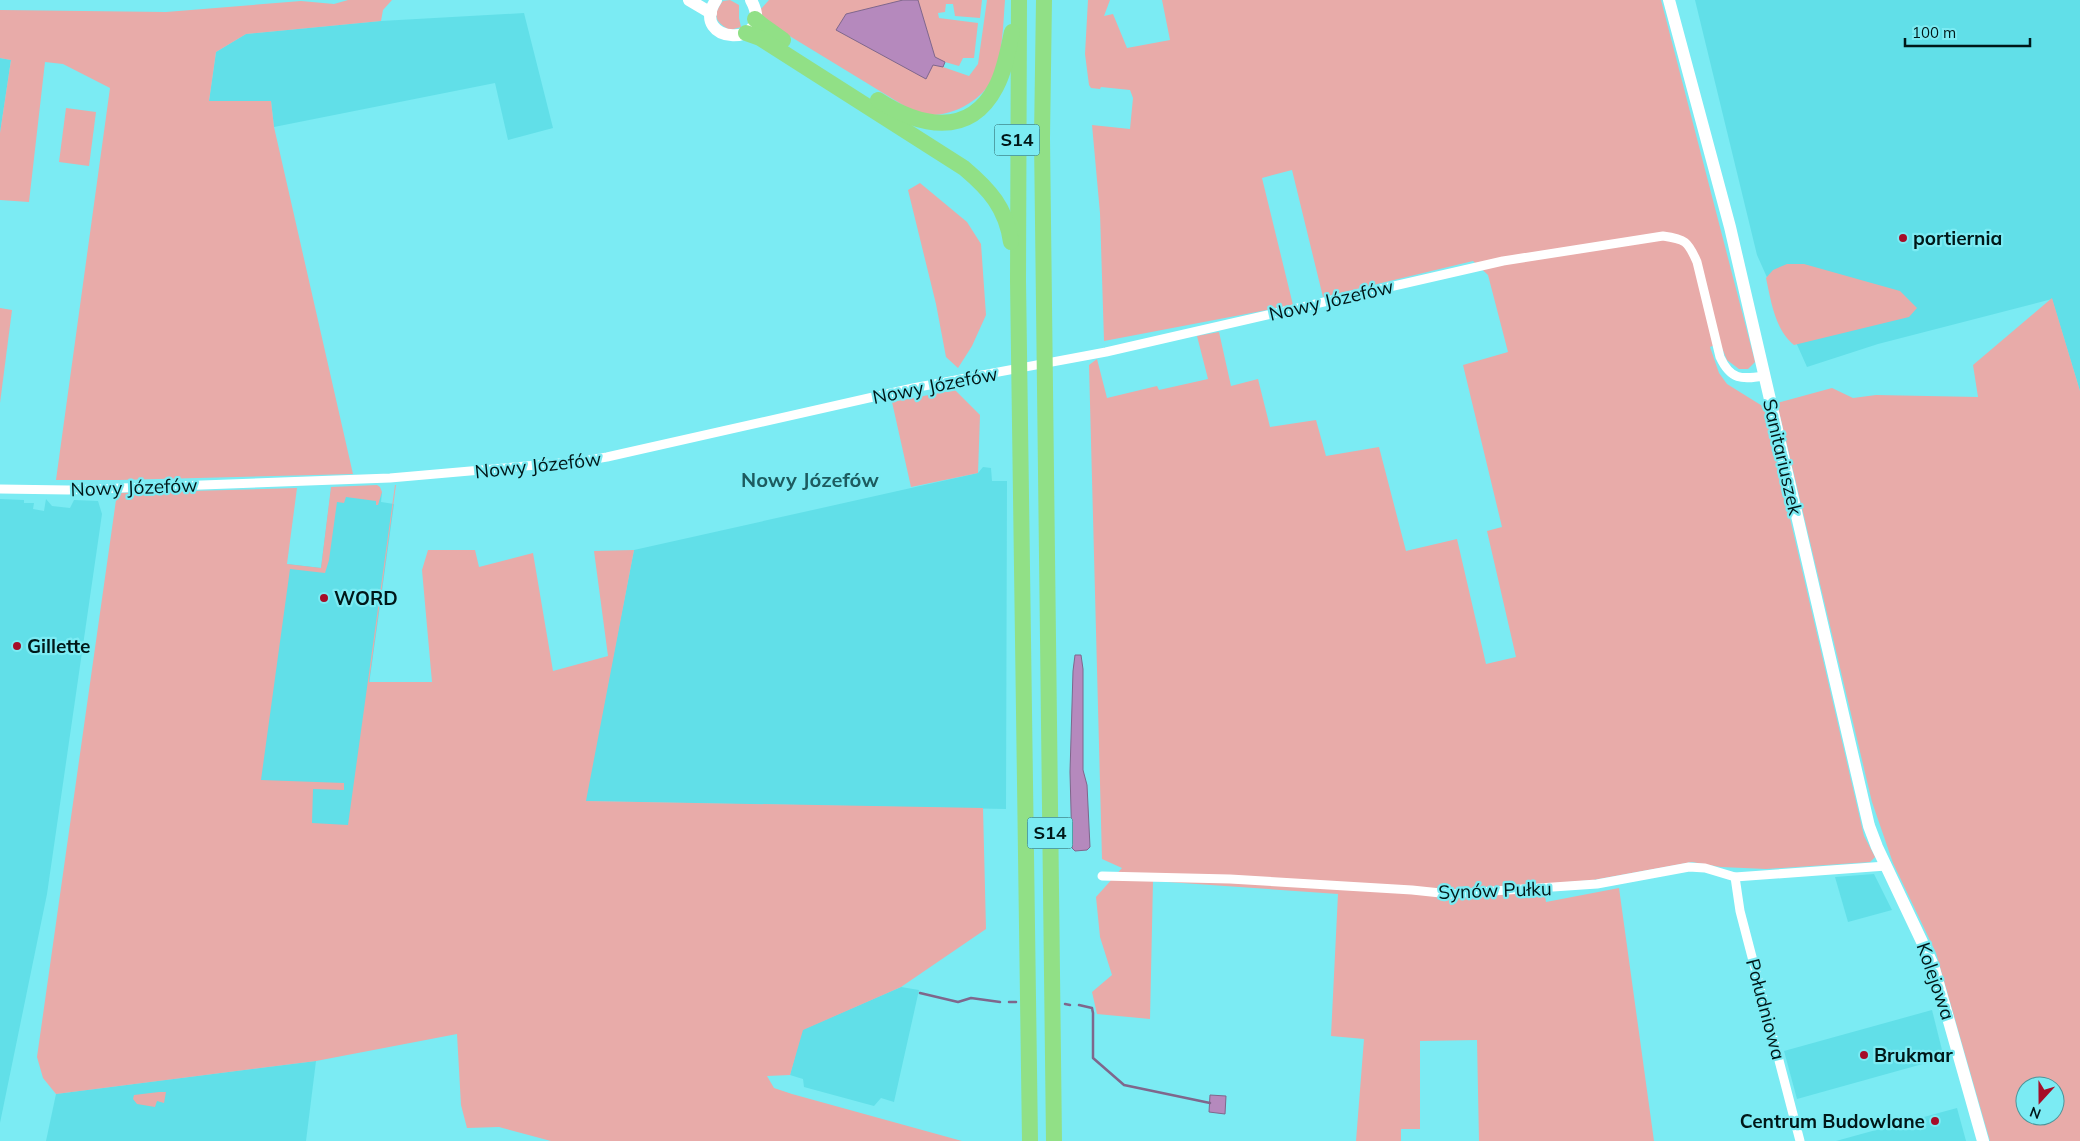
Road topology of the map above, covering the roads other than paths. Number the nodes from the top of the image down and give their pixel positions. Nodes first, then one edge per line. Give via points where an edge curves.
1 (689, 0) edge
2 (716, 0) edge
3 (1019, 0) edge
4 (1044, 0) edge
5 (1669, 0) edge
6 (753, 6) edge
7 (711, 13) junction
8 (746, 33) junction
9 (1018, 281) junction
10 (1765, 376) junction
11 (0, 489) edge
12 (1886, 866) junction
13 (1102, 876) dead end
14 (1735, 877) junction
15 (1907, 910) joint
16 (1030, 1141) edge
17 (1054, 1141) edge
18 (1800, 1141) edge
19 (1982, 1141) edge

1 - 7 street
2 - 7 street
3 - 6 highway via 996,88 977,111 939,123 925,123 887,106 771,32
3 - 9 highway, S14
4 - 17 highway, S14 via 1044,386
5 - 10 street, Sanitariuszek via 1730,227
6 - 8 street via 750,30
7 - 8 street via 714,26 725,35
8 - 9 highway via 760,38 937,150 983,184 1005,215
9 - 16 highway, S14
10 - 11 street, Nowy Józefów via 1735,376 1725,369 1691,248 1681,238 1663,236 1503,261 1106,352 913,388 607,458 390,478 68,490
10 - 12 street, Sanitariuszek via 1869,826
12 - 14 street, Synów Pułku
12 - 15 street, Sanitariuszek
13 - 14 street, Synów Pułku via 1230,879 1450,894 1597,884 1689,867
14 - 18 street, Południowa via 1740,911
15 - 19 street, Kolejowa via 1939,982

